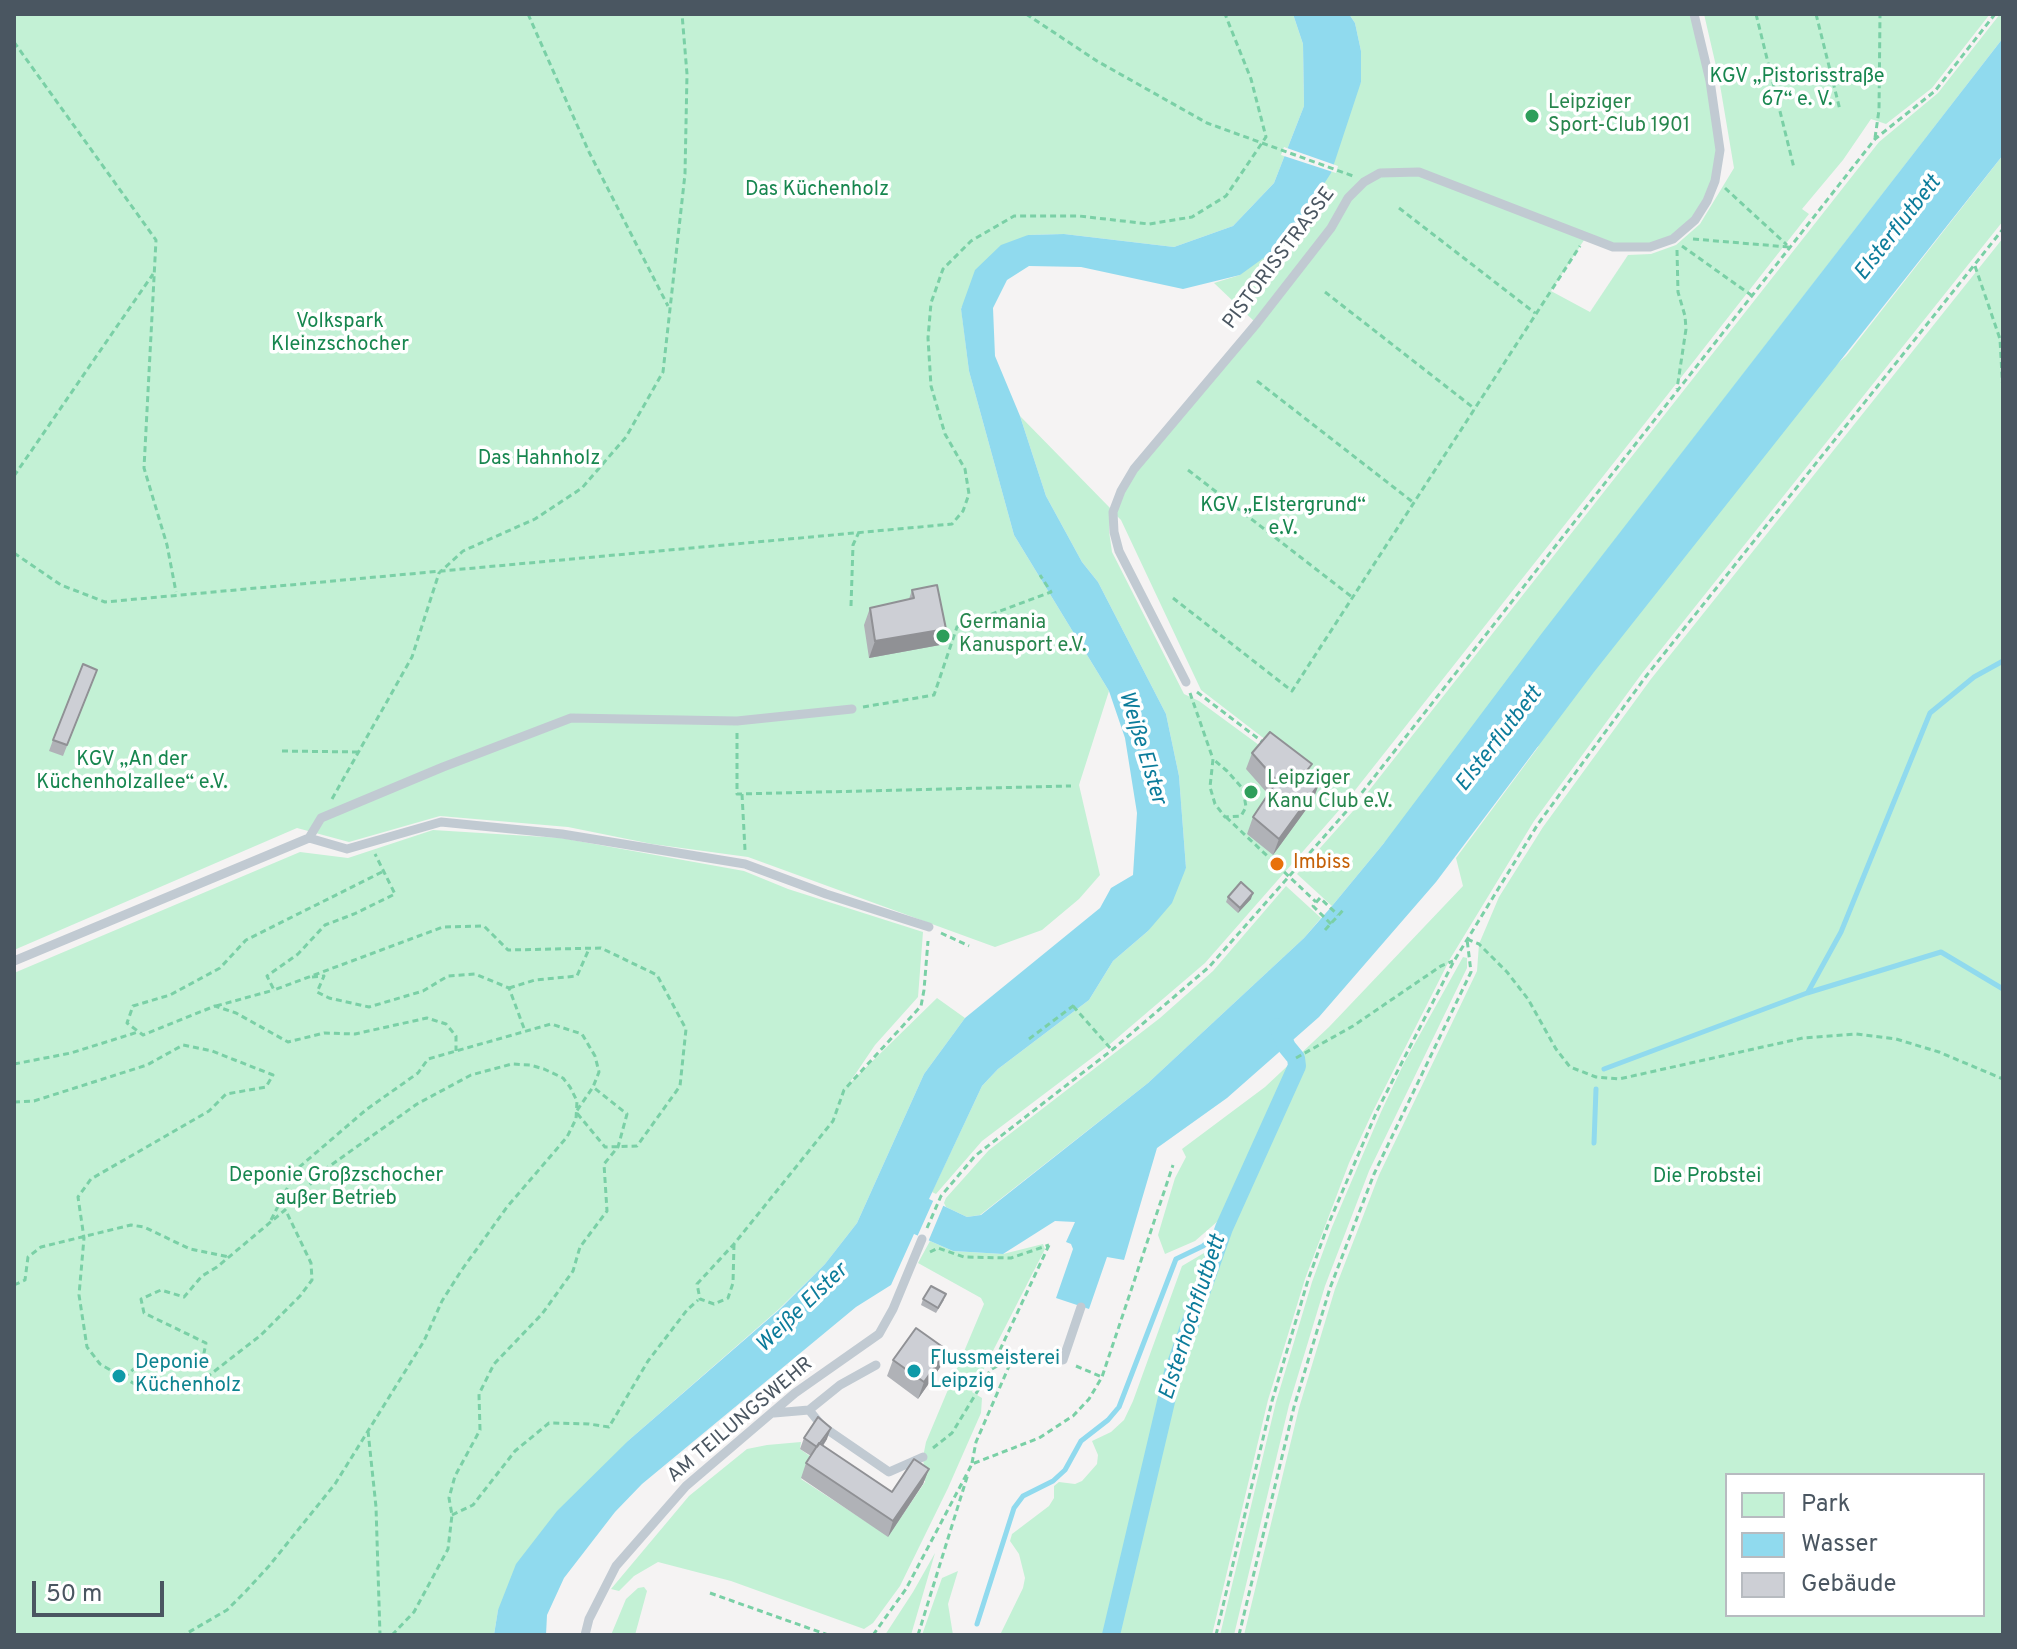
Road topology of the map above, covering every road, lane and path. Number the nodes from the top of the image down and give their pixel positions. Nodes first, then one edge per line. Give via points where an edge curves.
1 (528, 14) edge
2 (682, 14) edge
3 (1026, 14) edge
4 (1225, 14) edge
5 (1694, 14) edge
6 (1756, 14) edge
7 (1816, 14) edge
8 (1880, 14) edge
9 (1995, 14) edge
10 (14, 42) edge
11 (1840, 110) dead end
12 (1875, 139) junction
13 (1263, 145) junction
14 (1794, 168) dead end
15 (1345, 172) dead end
16 (1715, 181) junction
17 (1399, 208) dead end
18 (2003, 229) edge
19 (1586, 237) junction
20 (1673, 239) junction
21 (1789, 247) junction
22 (1975, 266) junction
23 (153, 274) junction
24 (1325, 292) dead end
25 (1752, 295) junction
26 (670, 309) junction
27 (1536, 314) junction
28 (1257, 381) dead end
29 (1677, 392) junction
30 (2003, 393) edge
31 (1475, 409) junction
32 (1188, 470) dead end
33 (14, 476) edge
34 (1414, 503) junction
35 (859, 532) junction
36 (14, 553) edge
37 (439, 573) junction
38 (1040, 575) dead end
39 (177, 593) junction
40 (1352, 597) junction
41 (1173, 598) dead end
42 (851, 606) dead end
43 (1186, 682) junction
44 (852, 709) joint
45 (737, 721) junction
46 (1272, 749) edge
47 (282, 751) dead end
48 (359, 752) junction
49 (1213, 759) junction
50 (1303, 773) edge
51 (1071, 786) dead end
52 (742, 794) junction
53 (1353, 804) junction
54 (1225, 817) junction
55 (321, 818) junction
56 (309, 838) junction
57 (369, 842) junction
58 (745, 864) junction
59 (384, 871) junction
60 (1288, 876) junction
61 (1316, 902) junction
62 (1345, 908) dead end
63 (1338, 915) junction
64 (1331, 924) junction
65 (929, 927) junction
66 (1325, 930) dead end
67 (1467, 939) junction
68 (969, 946) dead end
69 (589, 948) junction
70 (14, 961) edge
71 (1454, 961) junction
72 (305, 978) junction
73 (509, 988) junction
74 (274, 990) junction
75 (215, 1006) junction
76 (525, 1031) junction
77 (138, 1032) junction
78 (1029, 1039) dead end
79 (1112, 1050) junction
80 (456, 1051) junction
81 (1296, 1058) dead end
82 (14, 1064) edge
83 (2003, 1079) edge
84 (593, 1087) junction
85 (14, 1102) edge
86 (576, 1112) junction
87 (618, 1147) junction
88 (1173, 1165) dead end
89 (285, 1210) junction
90 (270, 1223) junction
91 (84, 1238) junction
92 (922, 1239) joint
93 (734, 1244) junction
94 (917, 1250) junction
95 (232, 1254) junction
96 (14, 1285) edge
97 (700, 1299) junction
98 (1081, 1307) dead end
99 (1013, 1357) junction
100 (1063, 1360) junction
101 (876, 1365) dead end
102 (991, 1369) junction
103 (1102, 1377) junction
104 (124, 1378) junction
105 (809, 1410) junction
106 (773, 1413) junction
107 (368, 1431) junction
108 (923, 1457) joint
109 (972, 1464) junction
110 (452, 1515) junction
111 (710, 1593) dead end
112 (184, 1635) edge
113 (380, 1635) edge
114 (392, 1635) edge
115 (585, 1635) edge
116 (828, 1635) edge
117 (873, 1635) edge
118 (918, 1635) edge
119 (1216, 1635) edge
120 (1239, 1635) edge

1 - 26 path via 589,152
2 - 26 path via 685,174
3 - 13 path via 1194,115
4 - 13 path via 1251,79 1266,137
5 - 16 lane via 1720,150
6 - 14 path
7 - 11 path
8 - 12 path
9 - 12 path via 1935,91
10 - 23 path via 156,240
12 - 21 path
13 - 15 path
13 - 35 path via 1226,196 1192,217 1149,224 1014,216 971,241 943,269 931,303 928,338 937,413 965,469 969,494 963,511 952,524
16 - 20 lane via 1695,220
16 - 21 path
17 - 27 path
18 - 22 path
19 - 20 lane, PISTORISSTRASSE via 1628,248
19 - 27 path
19 - 43 lane, PISTORISSTRASSE via 1419,172 1380,173 1348,198 1257,323 1134,469 1113,512 1119,551
20 - 21 path
20 - 25 path
20 - 29 path via 1686,329
21 - 25 path
22 - 30 path via 2000,339
22 - 67 path via 1647,675 1538,824
23 - 33 path
23 - 39 path via 144,468
24 - 31 path
25 - 29 path
26 - 37 path via 663,372 626,437 582,488 535,519 463,551
27 - 31 path
28 - 34 path
29 - 53 path
31 - 34 path
32 - 40 path
34 - 40 path
35 - 37 path
35 - 42 path via 853,545
36 - 39 path via 61,585 105,602
37 - 39 path
37 - 48 path via 412,657
38 - 44 path via 1051,592 957,627 934,695
40 - 41 path via 1292,691
43 - 46 path
43 - 49 path
44 - 45 lane
45 - 52 path via 737,794
45 - 55 lane via 571,718
47 - 48 path
48 - 55 path
49 - 54 path via 1210,787
49 - 54 path via 1243,789 1246,807 1241,816
50 - 53 path
51 - 52 path
52 - 58 path
53 - 60 path
54 - 60 path
55 - 56 lane
56 - 57 lane via 347,849
56 - 70 lane
57 - 58 lane via 441,822 562,834
57 - 59 path
58 - 65 lane
59 - 74 path via 395,894 325,925 267,976
59 - 77 path via 246,940 220,968 170,995 133,1006 127,1023
60 - 61 path
60 - 79 path via 1209,967
61 - 63 path via 1320,898
61 - 64 path via 1313,906
62 - 63 path
63 - 64 path
64 - 66 path
65 - 68 path
65 - 93 path via 921,1006 844,1090 833,1121
67 - 71 path
67 - 83 path via 1507,972 1570,1067 1588,1075 1619,1079 1803,1038 1856,1034 1939,1052
67 - 120 path via 1471,972 1374,1174 1330,1288 1294,1407
69 - 72 path via 508,950 484,926 443,927
69 - 73 path via 577,976
69 - 87 path via 601,948 657,975 686,1029 680,1086 637,1146
71 - 81 path
71 - 119 path via 1377,1111 1308,1280 1272,1401
72 - 73 path via 324,976 317,992 369,1007 423,991 448,976 475,974
72 - 74 path
73 - 76 path
74 - 75 path
75 - 77 path via 143,1035
75 - 80 path via 288,1042 427,1018 446,1024 456,1036
76 - 80 path
76 - 84 path via 551,1024 582,1034 599,1072
77 - 82 path
78 - 79 path via 1075,1004
79 - 92 path via 985,1146 939,1202
80 - 90 path via 428,1059 418,1073 297,1169
84 - 86 path
84 - 87 path via 627,1114
85 - 91 path via 34,1101 147,1065 183,1045 273,1075 266,1087 226,1094 209,1111 91,1179 78,1197
86 - 87 path via 605,1147
86 - 89 path via 577,1101 563,1078 530,1065 492,1068 442,1089 389,1122 324,1170
86 - 107 path via 567,1137 461,1271
87 - 110 path via 604,1164 607,1211 580,1247 573,1271 542,1314 494,1364 479,1394 480,1430 455,1476 449,1498
88 - 103 path
89 - 90 path
89 - 104 path via 311,1263 312,1280 300,1296 261,1335 198,1384 173,1390 140,1387
90 - 95 path
91 - 95 path via 131,1225 205,1254
91 - 96 path via 41,1247 28,1257 25,1280
91 - 104 path via 79,1295 87,1347 100,1364
92 - 94 lane, AM TEILUNGSWEHR
93 - 97 path via 697,1284
93 - 97 path via 728,1298 714,1304
94 - 102 path via 928,1253 938,1248 995,1259 1049,1245
94 - 106 lane, AM TEILUNGSWEHR via 879,1334
95 - 104 path via 184,1297 161,1290 141,1299 144,1313 206,1343 203,1358 152,1358
97 - 110 path via 648,1361 609,1427 549,1423 515,1451 473,1505
98 - 100 lane
99 - 100 path via 1041,1352
99 - 102 path
99 - 109 path via 976,1442
100 - 103 path
101 - 105 lane
102 - 108 path via 952,1433
103 - 109 path via 1073,1416 1039,1438
105 - 106 lane
105 - 108 lane via 822,1426 889,1472
106 - 115 lane, AM TEILUNGSWEHR via 686,1486 616,1566
107 - 112 path via 313,1514 269,1566 227,1610
107 - 113 path
109 - 117 path via 906,1589
109 - 118 path
110 - 114 path via 448,1549 414,1612
111 - 116 path

